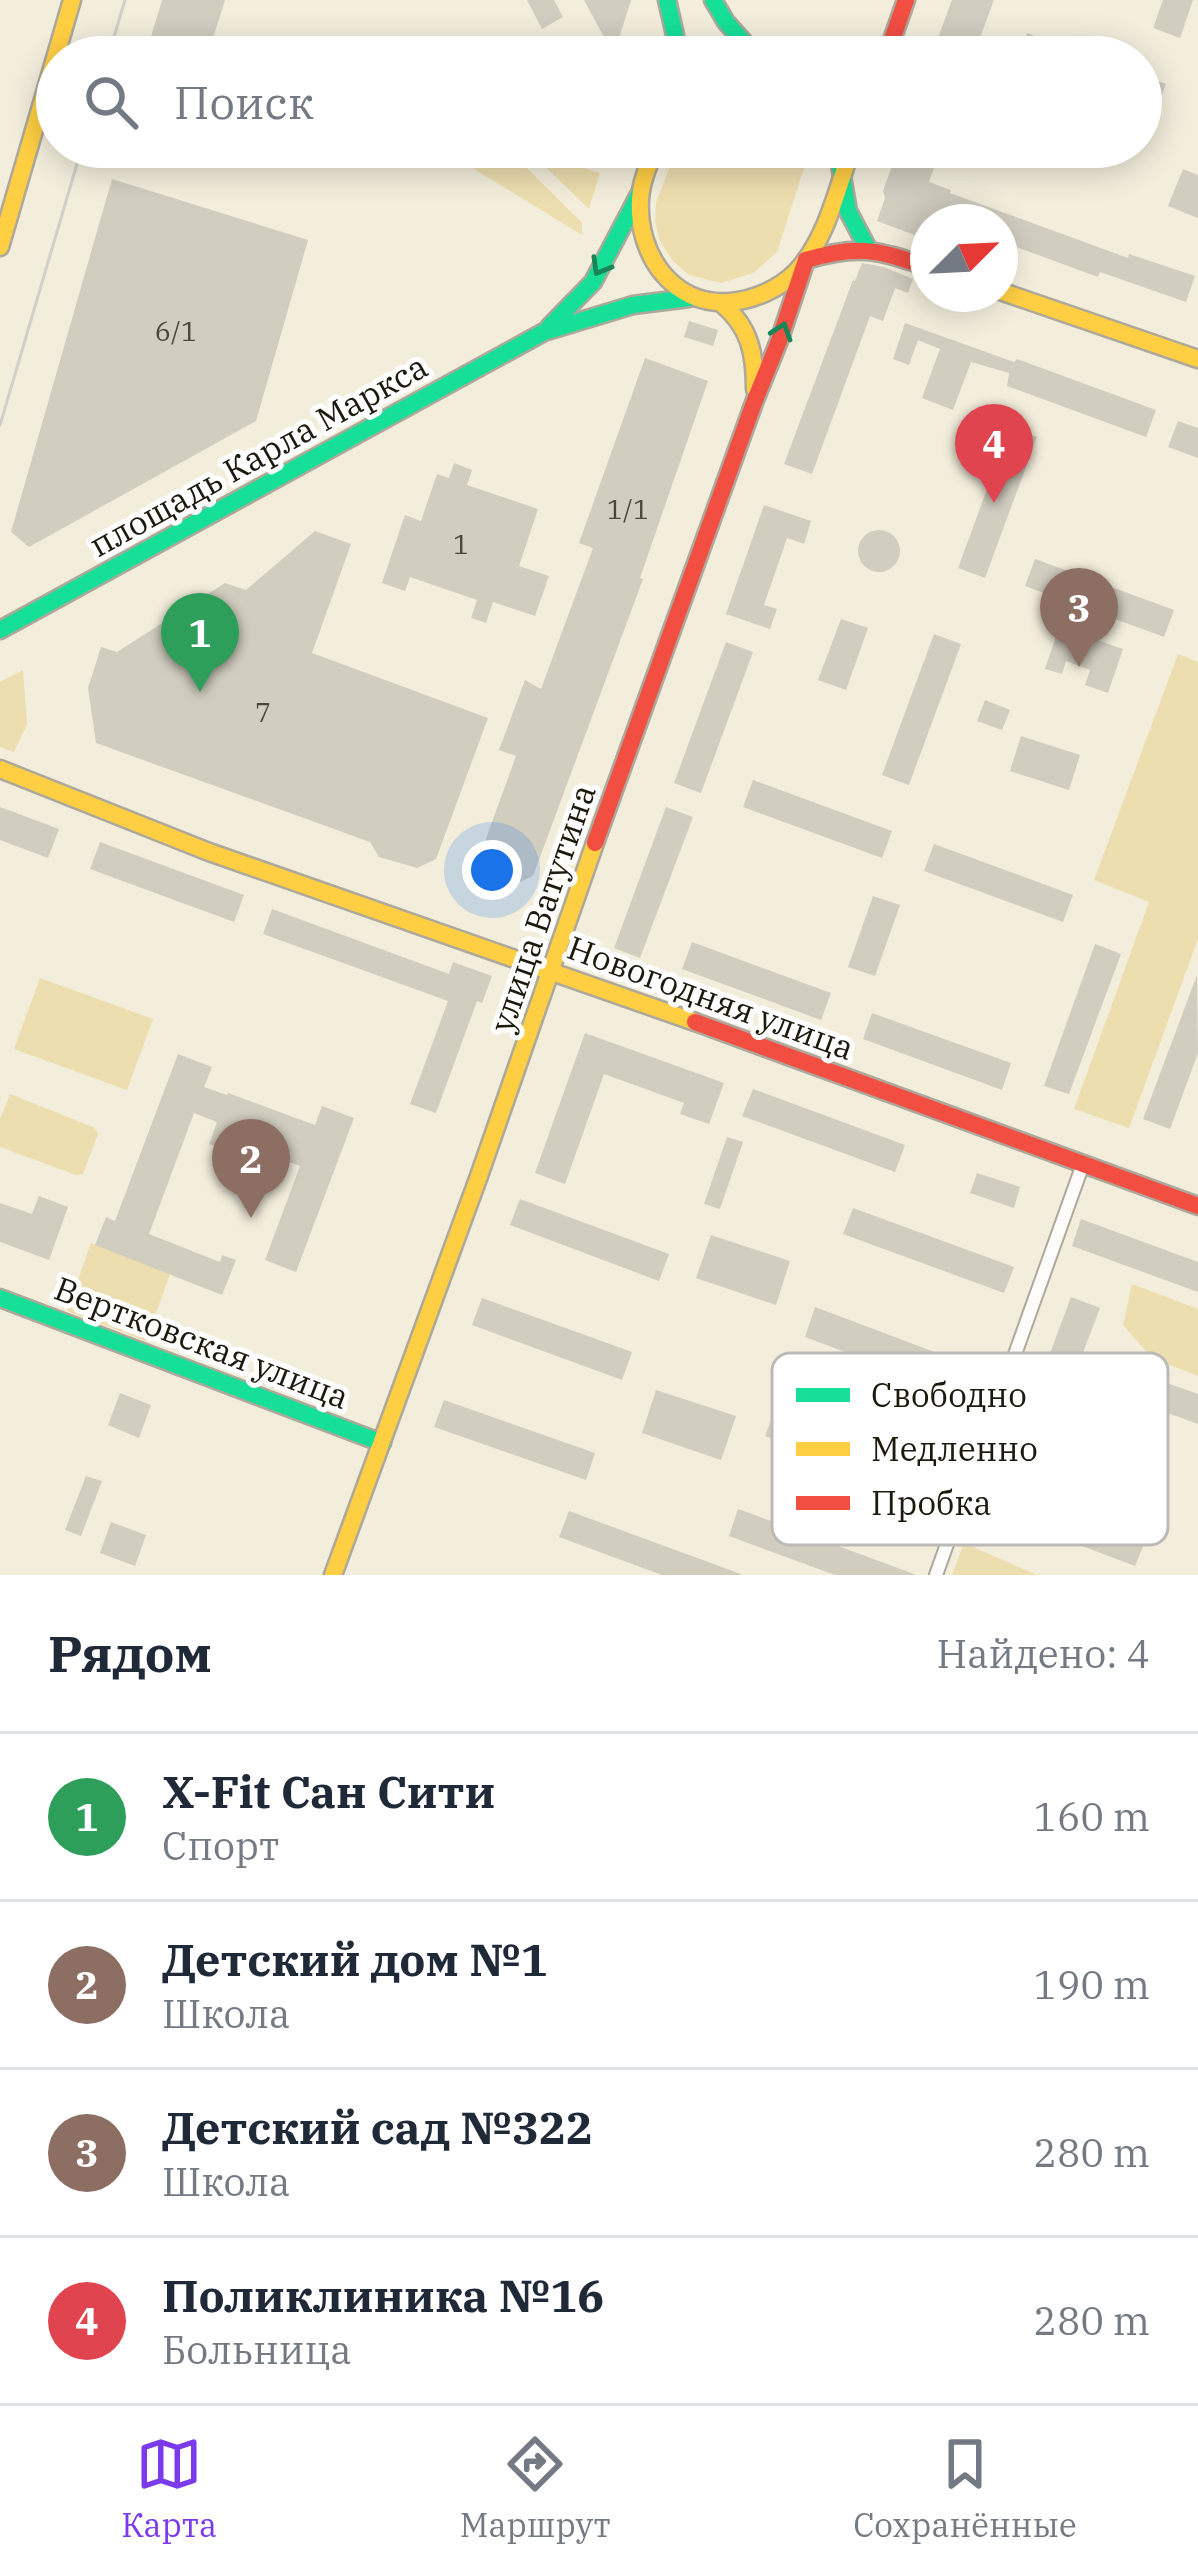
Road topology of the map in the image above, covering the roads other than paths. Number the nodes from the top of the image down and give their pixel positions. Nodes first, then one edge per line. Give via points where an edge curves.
1 (72, 0) edge
2 (667, 0) edge
3 (713, 0) edge
4 (906, 0) edge
5 (894, 34) edge
6 (62, 36) edge
7 (675, 36) edge
8 (738, 36) edge
9 (36, 124) edge
10 (649, 168) edge
11 (840, 168) edge
12 (844, 168) edge
13 (841, 177) junction
14 (641, 191) junction
15 (0, 247) edge
16 (867, 247) junction
17 (806, 260) junction
18 (910, 261) edge
19 (1018, 297) edge
20 (689, 298) junction
21 (722, 304) junction
22 (544, 332) junction
23 (1198, 359) edge
24 (755, 400) junction
25 (0, 630) edge
26 (0, 769) edge
27 (549, 970) junction
28 (1083, 1164) junction
29 (1198, 1206) edge
30 (0, 1298) edge
31 (1015, 1353) edge
32 (382, 1443) junction
33 (947, 1545) edge
34 (332, 1575) edge
35 (936, 1575) edge

1 - 6 main road
2 - 7 main road
3 - 8 main road
4 - 5 main road
9 - 15 main road
10 - 14 main road, площадь Карла Маркса
11 - 13 main road
12 - 13 main road
13 - 16 main road via 853,228
13 - 17 main road
14 - 20 main road, площадь Карла Маркса via 641,224 657,269
14 -> 22 main road, площадь Карла Маркса via 593,282
16 - 17 main road, площадь Карла Маркса
16 - 18 main road
17 - 21 main road, площадь Карла Маркса via 765,294
24 -> 17 main road, улица Ватутина
19 - 23 main road
20 - 21 main road, площадь Карла Маркса
20 - 22 main road, площадь Карла Маркса via 624,306
21 - 24 main road via 753,343
22 - 25 main road, площадь Карла Маркса
24 - 27 main road, улица Ватутина
26 - 27 main road, Новогодняя улица via 209,852
27 - 28 main road, Новогодняя улица
27 - 32 main road, улица Ватутина
28 - 29 main road, Новогодняя улица
28 - 31 street
30 - 32 main road, Вертковская улица
32 - 34 main road, улица Ватутина
33 - 35 street

